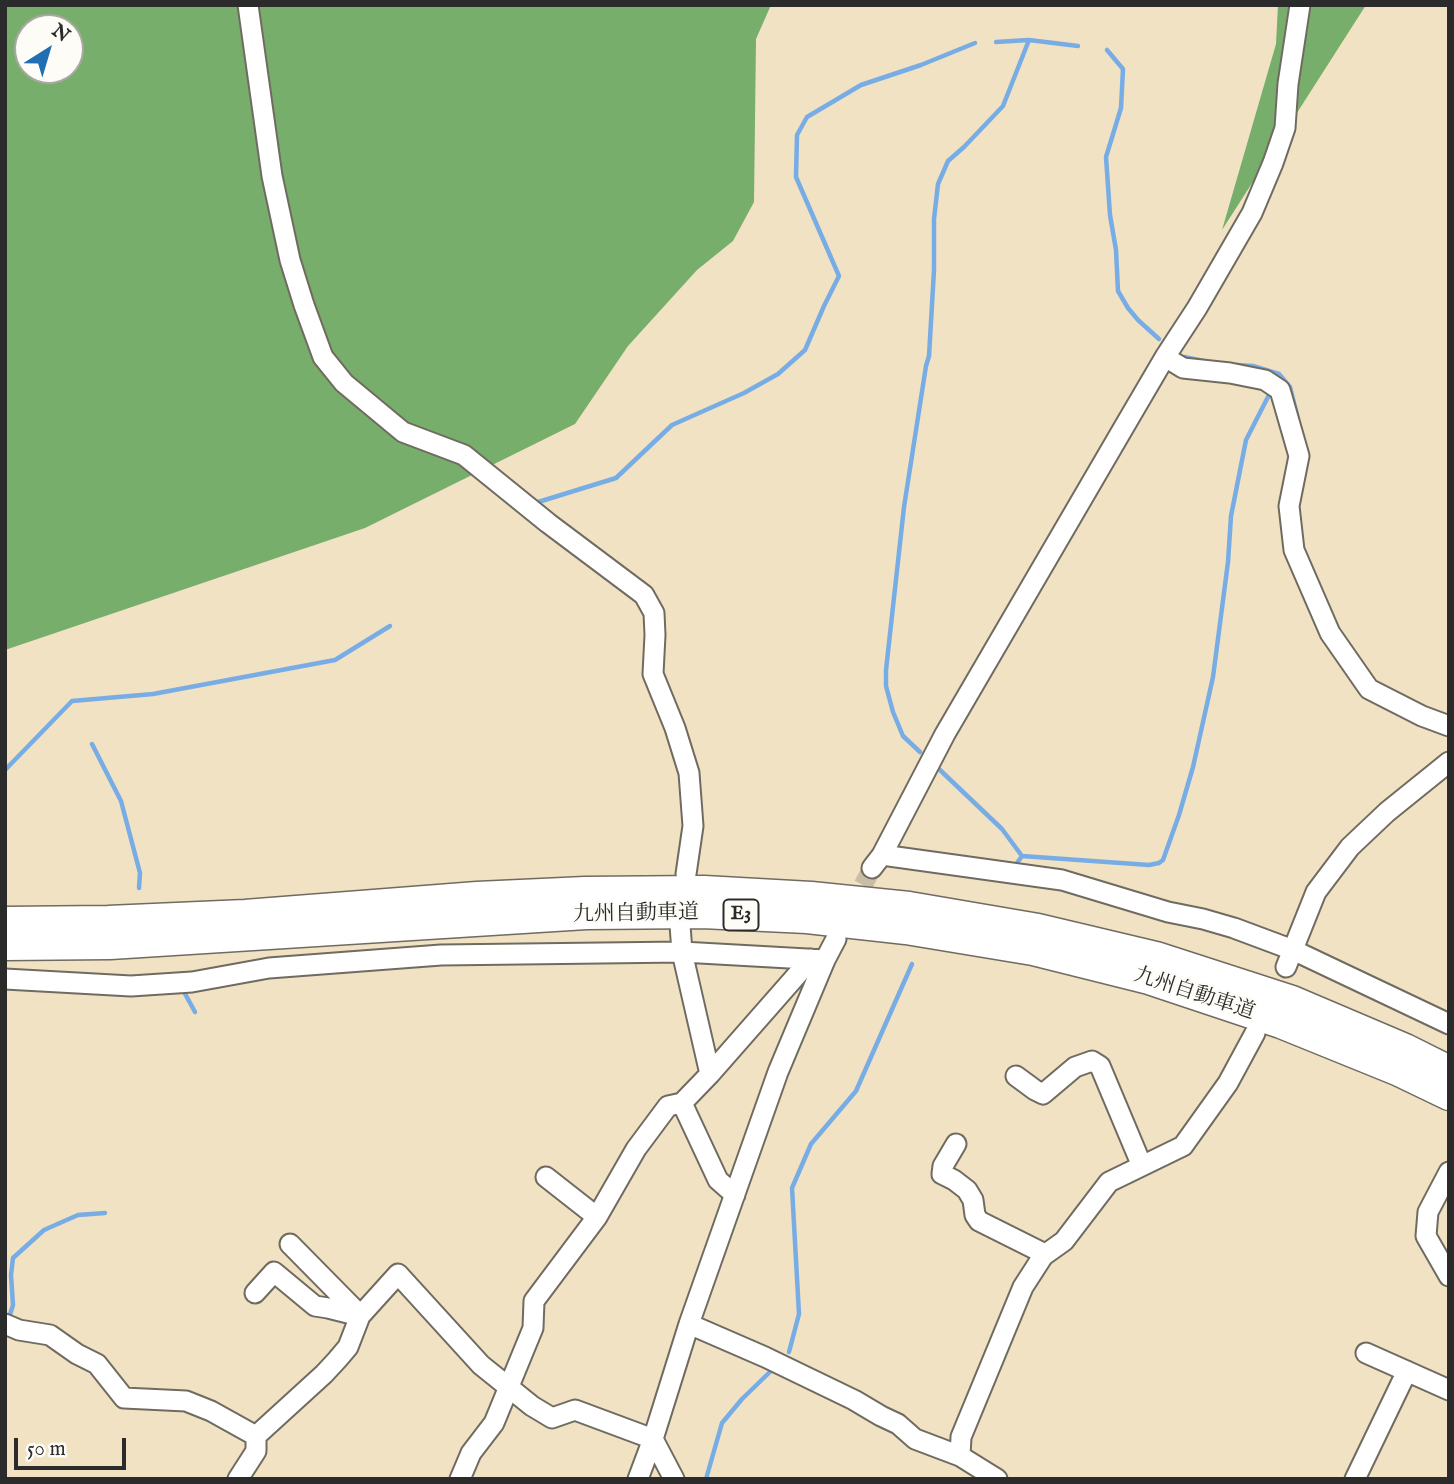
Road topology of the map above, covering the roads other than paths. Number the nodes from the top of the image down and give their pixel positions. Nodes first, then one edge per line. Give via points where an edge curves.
1 (248, 5) edge
2 (1300, 5) edge
3 (1166, 357) junction
4 (1449, 726) edge
5 (1449, 762) edge
6 (686, 874) dead end
7 (5, 922) edge
8 (680, 925) dead end
9 (836, 939) dead end
10 (5, 945) edge
11 (682, 952) junction
12 (1290, 958) junction
13 (818, 959) junction
14 (5, 979) edge
15 (1449, 1024) edge
16 (1255, 1033) dead end
17 (1449, 1071) edge
18 (710, 1074) junction
19 (1016, 1076) dead end
20 (1449, 1096) edge
21 (682, 1103) junction
22 (956, 1144) dead end
23 (1142, 1166) junction
24 (1449, 1172) edge
25 (546, 1177) dead end
26 (735, 1195) junction
27 (597, 1217) junction
28 (290, 1244) dead end
29 (1045, 1254) junction
30 (1449, 1276) edge
31 (255, 1293) dead end
32 (360, 1316) junction
33 (689, 1325) junction
34 (12, 1327) edge
35 (1366, 1353) dead end
36 (1407, 1371) junction
37 (509, 1385) junction
38 (1449, 1390) edge
39 (256, 1436) junction
40 (653, 1439) junction
41 (960, 1457) junction
42 (238, 1479) edge
43 (460, 1479) edge
44 (638, 1479) edge
45 (674, 1479) edge
46 (997, 1479) edge
47 (1355, 1479) edge

1 - 6 street via 272,176 290,260 323,357 344,383 403,432 464,455 644,595 654,613 653,674 689,773 693,826
2 - 3 street via 1285,128 1273,163 1252,213
3 - 4 street via 1183,369 1230,373 1273,385 1299,456 1289,506 1294,550 1330,633 1369,689
3 - 12 street via 945,734 877,862 1062,880 1234,928
5 - 12 street via 1350,847 1316,892
7 - 17 highway, 九州自動車道 / E3 via 245,915 585,892 704,891 811,897 1038,929 1156,957 1292,1001
8 - 11 street
9 - 13 street
10 - 20 highway, 九州自動車道 / E3 via 110,944 586,914 702,913 832,921 1032,950 1149,979 1281,1023
11 - 13 street
11 - 14 street via 441,955 269,968 192,982 131,986
11 - 18 street
12 - 15 street
13 - 18 street
13 - 26 street
16 - 23 street via 1228,1083 1183,1146
18 - 21 street
19 - 23 street via 1042,1094 1075,1067 1092,1061 1100,1066
21 - 26 street via 718,1180
21 - 27 street via 668,1106 636,1149
22 - 29 street via 942,1174 967,1190 979,1221
23 - 29 street via 1109,1182 1063,1241
24 - 30 street via 1428,1212 1426,1236
25 - 27 street
26 - 33 street
27 - 37 street via 534,1301 533,1328
28 - 32 street
29 - 41 street via 1023,1287 961,1437
31 - 32 street via 274,1272 315,1306
32 - 37 street via 398,1274 481,1365
32 - 39 street via 348,1347 337,1360
33 - 40 street
33 - 41 street via 765,1356 853,1399 915,1439
34 - 39 street via 50,1335 97,1364 124,1398 186,1401
35 - 36 street
36 - 38 street
36 - 47 street
37 - 40 street via 552,1418 575,1410
37 - 43 street via 494,1423 471,1454
39 - 42 street via 256,1451
40 - 44 street
40 - 45 street
41 - 46 street

